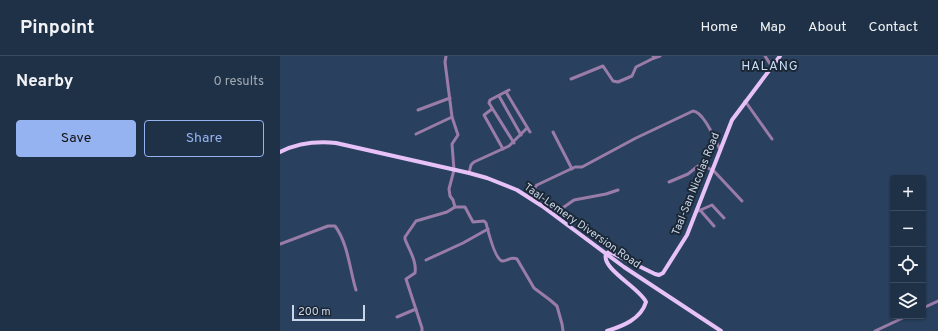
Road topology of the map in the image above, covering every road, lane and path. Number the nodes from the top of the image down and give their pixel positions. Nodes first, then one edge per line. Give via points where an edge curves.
1 (446, 56) edge
2 (660, 56) edge
3 (765, 56) edge
4 (780, 56) edge
5 (653, 57) edge
6 (772, 67) junction
7 (571, 80) dead end
8 (499, 96) junction
9 (450, 98) junction
10 (745, 101) junction
11 (519, 106) dead end
12 (492, 109) junction
13 (516, 109) junction
14 (418, 110) dead end
15 (452, 117) junction
16 (527, 128) junction
17 (530, 132) dead end
18 (553, 132) dead end
19 (416, 134) dead end
20 (521, 135) junction
21 (772, 139) dead end
22 (514, 143) junction
23 (503, 149) junction
24 (720, 149) junction
25 (280, 152) edge
26 (572, 169) junction
27 (454, 170) junction
28 (712, 170) junction
29 (468, 173) junction
30 (669, 182) dead end
31 (618, 190) dead end
32 (533, 200) junction
33 (742, 201) dead end
34 (455, 207) junction
35 (700, 210) junction
36 (695, 212) junction
37 (554, 214) junction
38 (724, 218) dead end
39 (714, 226) dead end
40 (488, 229) junction
41 (280, 244) edge
42 (606, 254) junction
43 (426, 260) dead end
44 (356, 290) dead end
45 (938, 301) edge
46 (926, 307) edge
47 (416, 309) junction
48 (396, 317) dead end
49 (901, 319) edge
50 (422, 331) edge
51 (563, 331) edge
52 (607, 331) edge
53 (721, 331) edge
54 (875, 331) edge

1 - 9 street
2 - 5 street
3 - 6 street
4 - 6 main road, Taal-San Nicolas Road
5 - 7 street via 636,67 632,76 618,82 613,81 603,66
6 - 10 main road, Taal-San Nicolas Road
8 - 12 street via 490,100
8 - 13 street via 508,91
8 - 20 street
9 - 14 street
9 - 15 street
10 - 21 street
10 - 24 main road, Taal-San Nicolas Road via 732,120
11 - 13 street
12 - 22 street
12 - 23 street via 484,115
13 - 16 street
15 - 19 street
15 - 27 street via 458,136 452,144
16 - 17 street
16 - 20 street
18 - 26 street
20 - 22 street
22 - 23 street
23 - 29 street via 474,162
24 - 26 street via 703,118 692,111 582,167
24 - 28 main road, Taal-San Nicolas Road
25 - 27 main road, Taal-Lemery Diversion Road via 304,143 336,143
26 - 32 street via 537,185 534,188
27 - 29 main road, Taal-Lemery Diversion Road
27 - 34 street via 449,189
28 - 30 street via 698,166 688,174
28 - 33 street
28 - 36 main road, Taal-San Nicolas Road
29 - 32 main road, Taal-Lemery Diversion Road via 510,187
31 - 37 street via 574,200
32 - 37 main road, Taal-Lemery Diversion Road
34 - 40 street via 463,206 473,222 484,221
34 - 47 street via 447,212 416,221 405,237 415,264 415,273 406,279
35 - 36 street
35 - 38 street via 712,205
35 - 39 street
36 - 42 main road, Taal-San Nicolas Road via 687,235 661,274 655,274 612,253
37 - 42 main road, Taal-Lemery Diversion Road
40 - 43 street via 463,244
40 - 51 street via 500,260 517,258 534,288 555,304
41 - 44 street via 328,226 335,226 346,252
42 - 52 main road via 606,262 638,291 646,302 641,312 627,324
42 - 53 main road, Taal-Lemery Diversion Road
45 - 46 street
47 - 48 street
47 - 50 street
49 - 54 street

